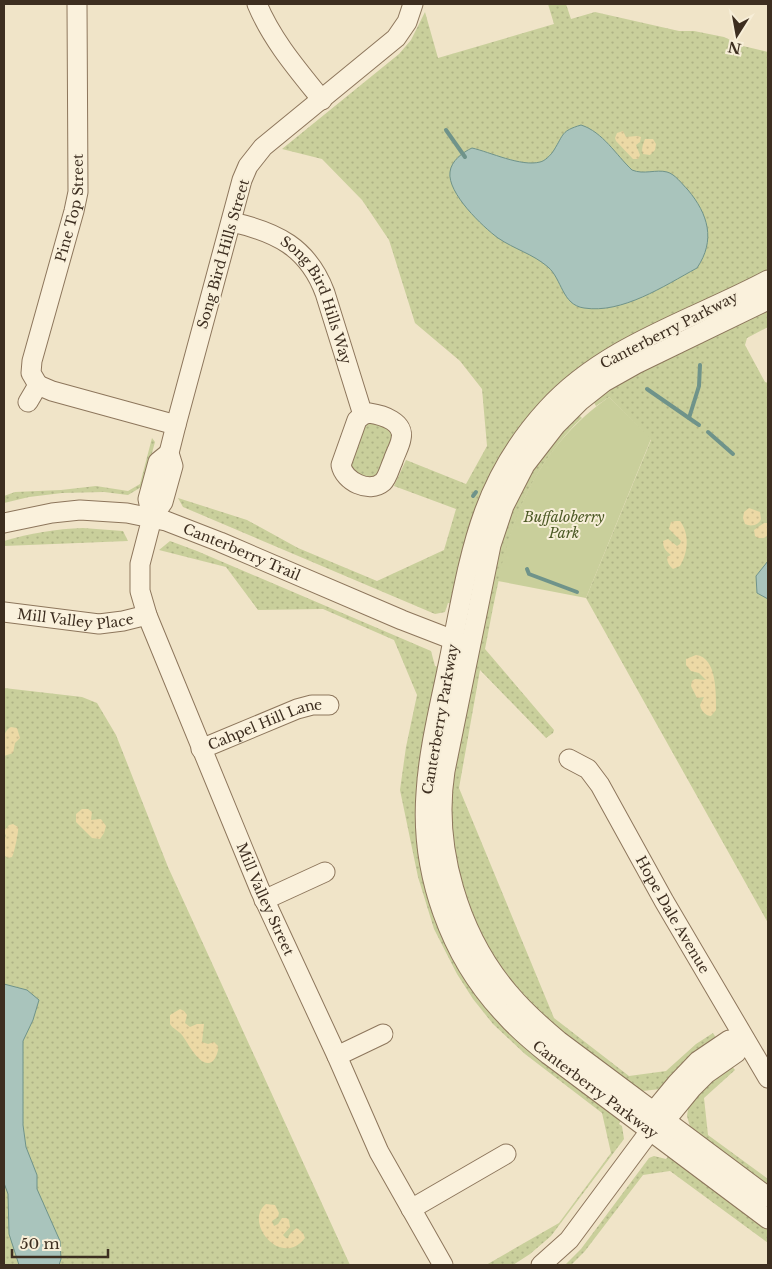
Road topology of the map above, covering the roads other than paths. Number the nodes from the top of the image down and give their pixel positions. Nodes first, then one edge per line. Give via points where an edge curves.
1 (77, 4) edge
2 (257, 4) edge
3 (413, 4) edge
4 (322, 100) junction
5 (232, 222) junction
6 (768, 280) edge
7 (768, 300) edge
8 (38, 385) junction
9 (28, 402) dead end
10 (363, 415) dead end
11 (176, 425) junction
12 (152, 518) junction
13 (4, 523) edge
14 (4, 612) edge
15 (147, 616) junction
16 (462, 643) junction
17 (329, 705) dead end
18 (201, 749) junction
19 (568, 759) dead end
20 (325, 872) dead end
21 (264, 900) junction
22 (383, 1034) dead end
23 (745, 1040) junction
24 (337, 1056) junction
25 (768, 1078) edge
26 (659, 1116) junction
27 (650, 1131) junction
28 (506, 1154) dead end
29 (768, 1198) edge
30 (411, 1210) junction
31 (768, 1220) edge
32 (443, 1265) edge
33 (541, 1265) edge

1 - 8 street, Pine Top Street via 78,192 32,361 31,373
2 - 4 street via 281,48
3 - 4 street, Song Bird Hills Street via 407,22 396,38
4 - 5 street, Song Bird Hills Street via 263,147 253,159 242,180
5 - 10 street, Song Bird Hills Way via 278,237 310,263 322,284
5 - 11 street, Song Bird Hills Street
6 - 16 street, Canterberry Parkway via 624,350 579,379 546,409 510,456 490,493 476,534
7 - 16 street, Canterberry Parkway via 619,373 580,401 546,436 525,465 500,516
8 - 9 street
8 - 11 street via 52,392
11 - 12 street, Song Bird Hills Street via 169,453 158,462 148,499
12 - 13 street, Canterberry Trail via 80,510
12 - 15 street, Mill Valley Street via 139,574
12 - 16 street, Canterberry Trail via 188,529
14 - 15 street, Mill Valley Place via 99,624
15 - 18 street, Mill Valley Street
16 - 26 street, Canterberry Parkway via 443,799 446,854 453,889 462,912 476,945 518,1003 559,1041
16 - 27 street, Canterberry Parkway via 428,770 425,803 430,866 448,925 474,976 511,1022 549,1055
17 - 18 street, Cahpel Hill Lane via 297,709
18 - 21 street, Mill Valley Street
19 - 23 street, Hope Dale Avenue via 588,769 600,785
20 - 21 street
21 - 24 street, Mill Valley Street
22 - 24 street
23 - 25 street, Hope Dale Avenue
23 - 26 street via 736,1053
24 - 30 street, Mill Valley Street via 379,1152
26 - 27 street
26 - 29 street, Canterberry Parkway
27 - 31 street, Canterberry Parkway
27 - 33 street via 569,1240
28 - 30 street
30 - 32 street, Mill Valley Street

